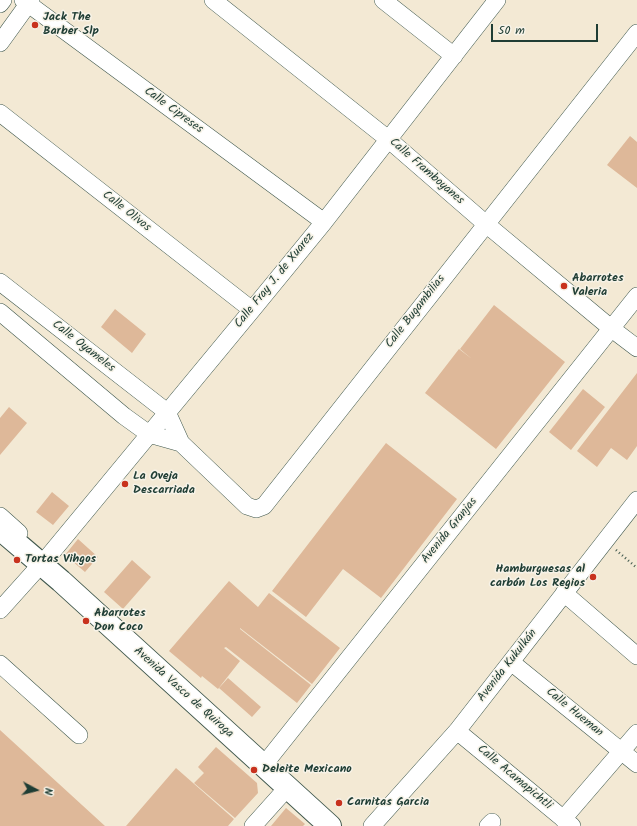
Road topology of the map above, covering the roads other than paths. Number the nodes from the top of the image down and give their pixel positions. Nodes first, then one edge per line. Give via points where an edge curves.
1 (3, 0) edge
2 (213, 0) edge
3 (383, 0) edge
4 (497, 0) edge
5 (28, 1) edge
6 (0, 4) edge
7 (637, 33) edge
8 (0, 43) edge
9 (454, 56) junction
10 (0, 113) edge
11 (388, 139) junction
12 (324, 222) junction
13 (486, 224) junction
14 (0, 282) edge
15 (637, 296) edge
16 (252, 310) junction
17 (0, 312) edge
18 (612, 329) junction
19 (637, 348) edge
20 (167, 412) junction
21 (148, 434) junction
22 (180, 443) junction
23 (637, 500) edge
24 (0, 516) edge
25 (0, 529) edge
26 (0, 542) edge
27 (47, 558) junction
28 (35, 571) junction
29 (61, 581) junction
30 (564, 594) junction
31 (0, 610) edge
32 (637, 656) edge
33 (511, 662) junction
34 (0, 664) edge
35 (457, 731) junction
36 (637, 733) edge
37 (79, 735) dead end
38 (621, 751) junction
39 (637, 764) edge
40 (263, 766) junction
41 (287, 788) junction
42 (567, 822) edge
43 (253, 826) edge
44 (330, 826) edge
45 (372, 826) edge

1 - 6 street
2 - 11 street, Calle Framboyanes
3 - 9 street
4 - 9 street, Calle Fray J. de Xuarez
5 - 8 street
5 - 12 street, Calle Cipreses
7 - 13 street, Calle Bugambilias
9 - 11 street, Calle Fray J. de Xuarez
10 - 16 street, Calle Olivos
11 - 12 street, Calle Fray J. de Xuarez
11 - 13 street, Calle Framboyanes
12 - 16 street, Calle Fray J. de Xuarez
13 - 18 street, Calle Framboyanes
13 - 22 street, Calle Bugambilias via 264,506 256,509 247,506
14 - 20 street, Calle Oyameles
15 - 18 street, Avenida Granjas
16 - 20 street, Calle Fray J. de Xuarez
17 - 21 street, Calle Oyameles
18 - 19 street, Calle Framboyanes
18 - 40 street, Avenida Granjas
20 - 21 street, Calle Fray J. de Xuarez
20 - 22 street, Calle Bugambilias
21 - 22 street, Calle Bugambilias
21 - 27 street, Calle Fray J. de Xuarez
23 - 30 street, Avenida Kukulkán
24 - 27 street
25 - 29 main road, Avenida Vasco de Quiroga
26 - 28 street
27 - 29 street
28 - 29 street
28 - 31 street
29 - 40 main road, Avenida Vasco de Quiroga
30 - 32 street
30 - 33 street, Avenida Kukulkán
33 - 35 street, Avenida Kukulkán
33 - 38 street, Calle Hueman
34 - 37 street
35 - 42 street, Calle Acamapichtli
35 - 45 street, Avenida Kukulkán
36 - 38 street
38 - 39 street, Calle Hueman
38 - 42 street
40 - 41 main road, Avenida Vasco de Quiroga
41 - 43 street
41 - 44 main road, Avenida Vasco de Quiroga

